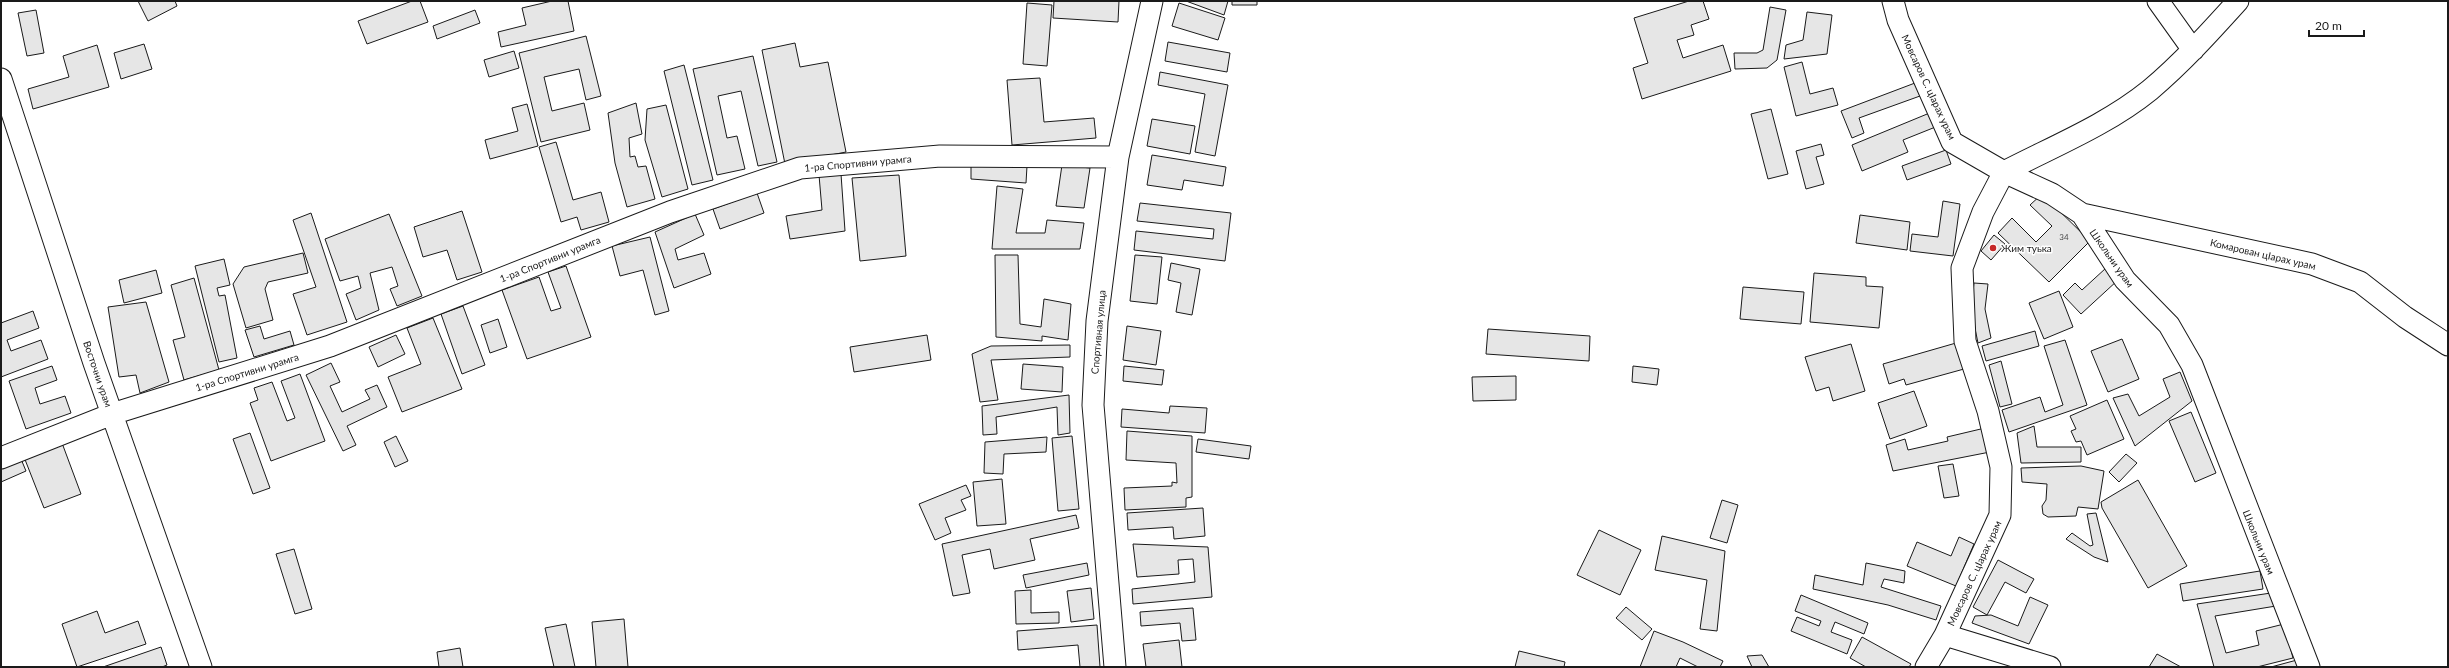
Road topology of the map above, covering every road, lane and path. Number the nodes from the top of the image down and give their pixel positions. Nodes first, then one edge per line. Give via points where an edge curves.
1 (1152, 1) edge
2 (1893, 1) edge
3 (2158, 1) edge
4 (2238, 1) edge
5 (2193, 50) junction
6 (1, 79) edge
7 (1118, 157) junction
8 (2004, 172) junction
9 (2082, 214) junction
10 (2448, 346) edge
11 (112, 414) junction
12 (1, 458) edge
13 (1945, 635) junction
14 (201, 667) edge
15 (1115, 667) edge
16 (1926, 667) edge
17 (2050, 667) edge
18 (2309, 667) edge

1 - 7 street, Спортивная улица
2 - 8 street, Мовсаров С. цIарах урам via 1898,20 1952,142
3 - 5 street
4 - 5 street
5 - 8 street via 2149,90 2102,121
6 - 11 street, Восточни урам
7 - 11 street, 1-ра Спортивни урамга via 940,156 800,168 670,212 330,346
7 - 15 street, Спортивная улица via 1097,322 1092,404
8 - 9 street, Школьни урам via 2052,194
8 - 13 street, Мовсаров С. цIарах урам via 1983,212 1962,268 1965,341 1988,412 2001,467 2000,515
9 - 10 street, Комарован цIарах урам via 2312,264 2360,282
9 - 18 street, Школьни урам via 2126,280 2169,325 2192,365
11 - 12 street, 1-ра Спортивни урамга
11 - 14 street, Восточни урам
13 - 16 street, Мовсаров С. цIарах урам
13 - 17 street

